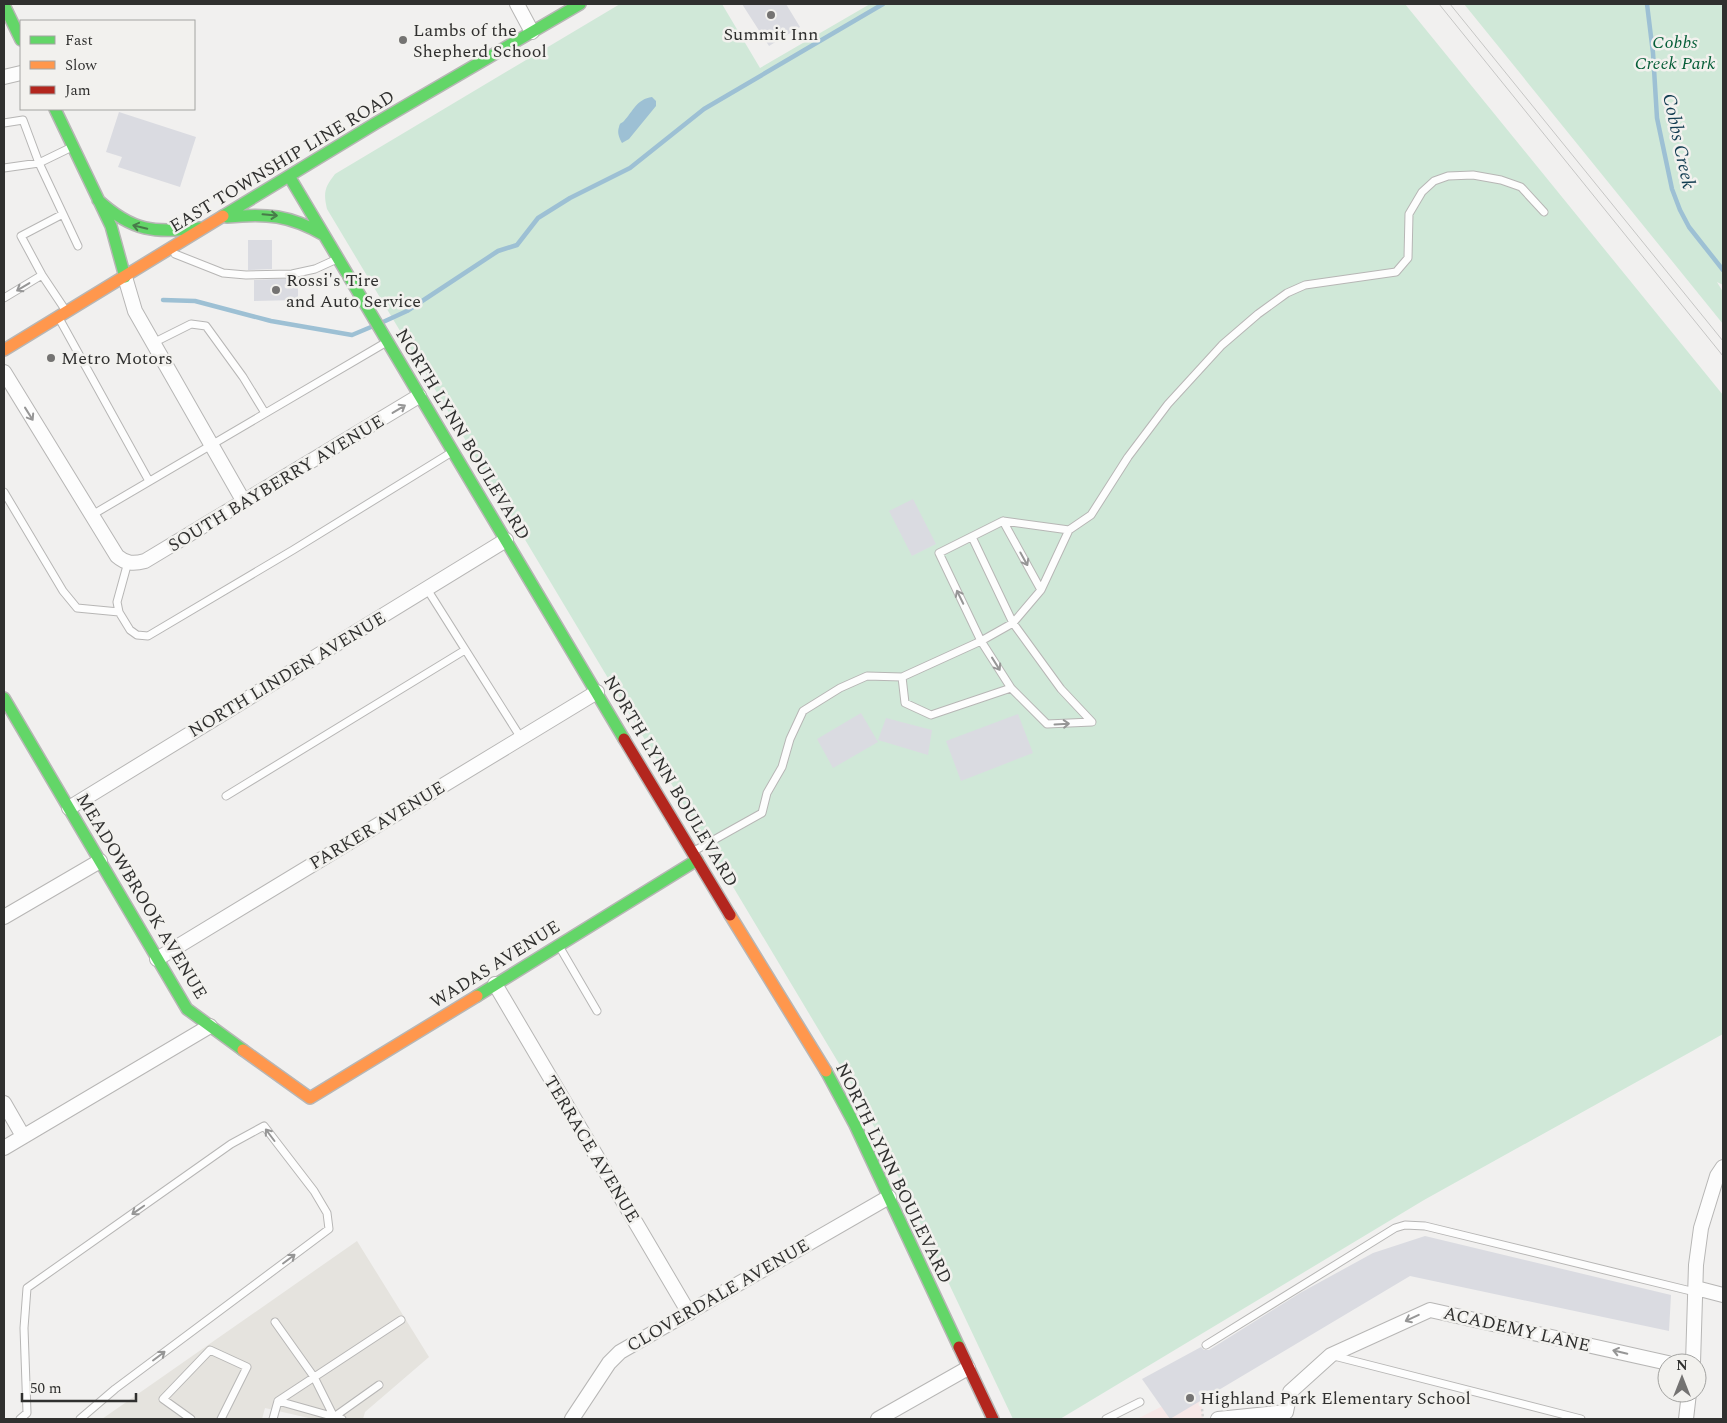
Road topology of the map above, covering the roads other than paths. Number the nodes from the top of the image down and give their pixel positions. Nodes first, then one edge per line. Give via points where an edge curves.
1 (517, 4) edge
2 (580, 4) edge
3 (4, 5) edge
4 (532, 32) junction
5 (20, 38) edge
6 (20, 73) edge
7 (4, 78) edge
8 (55, 110) edge
9 (4, 123) edge
10 (73, 146) junction
11 (39, 163) junction
12 (4, 168) edge
13 (289, 176) junction
14 (98, 200) junction
15 (1544, 212) dead end
16 (63, 214) junction
17 (221, 218) junction
18 (206, 228) junction
19 (324, 235) junction
20 (78, 246) dead end
21 (167, 251) junction
22 (338, 258) junction
23 (42, 275) junction
24 (125, 277) junction
25 (4, 298) edge
26 (62, 315) junction
27 (387, 342) junction
28 (153, 343) junction
29 (4, 350) edge
30 (4, 372) edge
31 (419, 396) junction
32 (265, 413) junction
33 (212, 445) junction
34 (452, 451) junction
35 (149, 481) junction
36 (4, 492) edge
37 (244, 502) junction
38 (92, 515) junction
39 (1003, 521) junction
40 (1069, 530) junction
41 (972, 537) junction
42 (506, 540) junction
43 (129, 563) junction
44 (427, 589) junction
45 (1041, 590) junction
46 (119, 612) junction
47 (1013, 623) junction
48 (981, 641) junction
49 (465, 650) junction
50 (902, 677) junction
51 (1011, 688) junction
52 (597, 692) junction
53 (4, 698) edge
54 (521, 738) junction
55 (226, 796) dead end
56 (69, 808) junction
57 (695, 856) junction
58 (100, 861) junction
59 (4, 917) edge
60 (559, 945) junction
61 (157, 959) junction
62 (495, 984) junction
63 (597, 1011) dead end
64 (210, 1026) junction
65 (310, 1098) joint
66 (4, 1103) edge
67 (23, 1136) junction
68 (4, 1148) edge
69 (1723, 1167) edge
70 (889, 1197) junction
71 (1696, 1290) junction
72 (1723, 1295) edge
73 (688, 1313) junction
74 (401, 1320) dead end
75 (275, 1322) dead end
76 (1206, 1345) dead end
77 (1693, 1353) edge
78 (1331, 1355) junction
79 (1657, 1361) edge
80 (968, 1368) junction
81 (314, 1377) junction
82 (378, 1385) dead end
83 (278, 1401) junction
84 (1140, 1402) dead end
85 (1688, 1403) edge
86 (1289, 1416) edge
87 (338, 1418) edge
88 (20, 1419) edge
89 (80, 1419) edge
90 (191, 1419) edge
91 (222, 1419) edge
92 (273, 1419) edge
93 (572, 1419) edge
94 (878, 1419) edge
95 (993, 1419) edge
96 (1106, 1419) edge
97 (1218, 1419) edge
98 (1581, 1419) edge
99 (1686, 1419) edge

1 - 4 street
2 - 4 main road, EAST TOWNSHIP LINE ROAD
3 - 5 main road
4 - 13 main road, EAST TOWNSHIP LINE ROAD
6 - 7 street
8 - 10 main road
9 - 11 lane via 23,120
10 - 11 lane
10 - 14 main road
11 - 12 lane
11 - 16 lane
13 - 17 main road, EAST TOWNSHIP LINE ROAD
13 - 19 main road, NORTH LYNN BOULEVARD
18 -> 14 main road via 180,231 143,228 112,214
14 - 24 main road via 114,235
15 - 40 lane via 1521,187 1501,180 1448,176 1434,180 1422,192 1409,214 1408,258 1396,272 1305,285 1287,293 1258,314 1222,345 1168,404 1128,456 1091,515
16 - 20 lane
16 - 23 lane via 21,236
17 - 18 main road, EAST TOWNSHIP LINE ROAD
17 -> 19 main road via 248,214 286,217 306,223
18 - 21 main road, EAST TOWNSHIP LINE ROAD
19 - 22 main road, NORTH LYNN BOULEVARD
21 - 22 lane via 223,273 246,275 292,274 314,269
21 - 24 main road, EAST TOWNSHIP LINE ROAD
22 - 27 main road, NORTH LYNN BOULEVARD
23 -> 25 lane
23 - 26 lane
24 - 26 main road, EAST TOWNSHIP LINE ROAD
24 - 28 street via 135,311
26 - 29 main road, EAST TOWNSHIP LINE ROAD
26 - 35 lane
27 - 31 main road, NORTH LYNN BOULEVARD
27 - 32 lane
28 - 32 lane via 191,324 206,326
28 - 33 street
30 -> 38 street
31 - 34 main road, NORTH LYNN BOULEVARD
37 -> 31 street, SOUTH BAYBERRY AVENUE
32 - 33 lane
33 - 35 lane
33 - 37 street
34 - 42 main road, NORTH LYNN BOULEVARD
34 - 46 lane via 157,632 148,636 137,635
35 - 38 lane
36 - 46 lane via 63,591 77,608
37 - 43 street, SOUTH BAYBERRY AVENUE via 145,561
38 - 43 street via 117,556
39 - 40 lane
39 - 41 lane
39 -> 45 lane
40 - 45 lane
41 - 47 lane
48 -> 41 lane via 939,553
42 - 44 street, NORTH LINDEN AVENUE
42 - 52 main road, NORTH LYNN BOULEVARD
43 - 46 lane via 117,602
44 - 49 lane
44 - 56 street, NORTH LINDEN AVENUE
45 - 47 lane
47 - 48 lane
51 -> 47 lane via 1048,724 1092,722 1061,689
48 - 50 lane
48 -> 51 lane
49 - 54 lane
49 - 55 lane
50 - 51 lane via 905,703 931,715
50 - 57 lane via 868,676 840,688 803,711 782,766 767,793 762,813
52 - 54 street, PARKER AVENUE
52 - 57 main road, NORTH LYNN BOULEVARD
53 - 56 main road, MEADOWBROOK AVENUE
54 - 61 street, PARKER AVENUE
56 - 58 main road, MEADOWBROOK AVENUE
57 - 60 main road, WADAS AVENUE
57 - 70 main road, NORTH LYNN BOULEVARD via 829,1076
58 - 59 street
58 - 61 main road, MEADOWBROOK AVENUE
60 - 62 main road, WADAS AVENUE
60 - 63 lane
61 - 64 main road, MEADOWBROOK AVENUE via 187,1009
62 - 65 main road, WADAS AVENUE
62 - 73 street, TERRACE AVENUE
64 - 65 main road, MEADOWBROOK AVENUE
64 - 67 street
66 - 67 street
67 - 68 street
69 - 71 street via 1700,1228
70 - 73 street, CLOVERDALE AVENUE
70 - 80 main road, NORTH LYNN BOULEVARD
71 - 72 street
71 - 76 lane via 1425,1226 1405,1225 1395,1228
71 - 77 street
73 - 93 street, CLOVERDALE AVENUE via 620,1352 609,1363
74 - 81 lane
75 - 81 lane
79 -> 78 street, ACADEMY LANE via 1430,1310
78 - 86 street, ACADEMY LANE via 1290,1392
78 - 98 lane
80 - 94 street
80 - 95 main road, NORTH LYNN BOULEVARD
81 - 83 lane
81 - 87 lane
82 - 87 lane
83 - 87 lane
83 - 92 lane
84 - 96 lane
85 - 99 street
86 - 97 street
89 -> 88 lane via 115,1389 329,1229 327,1212 314,1191 264,1126 231,1144 27,1288 24,1328 27,1413
90 - 91 lane via 163,1400 210,1350 247,1367

